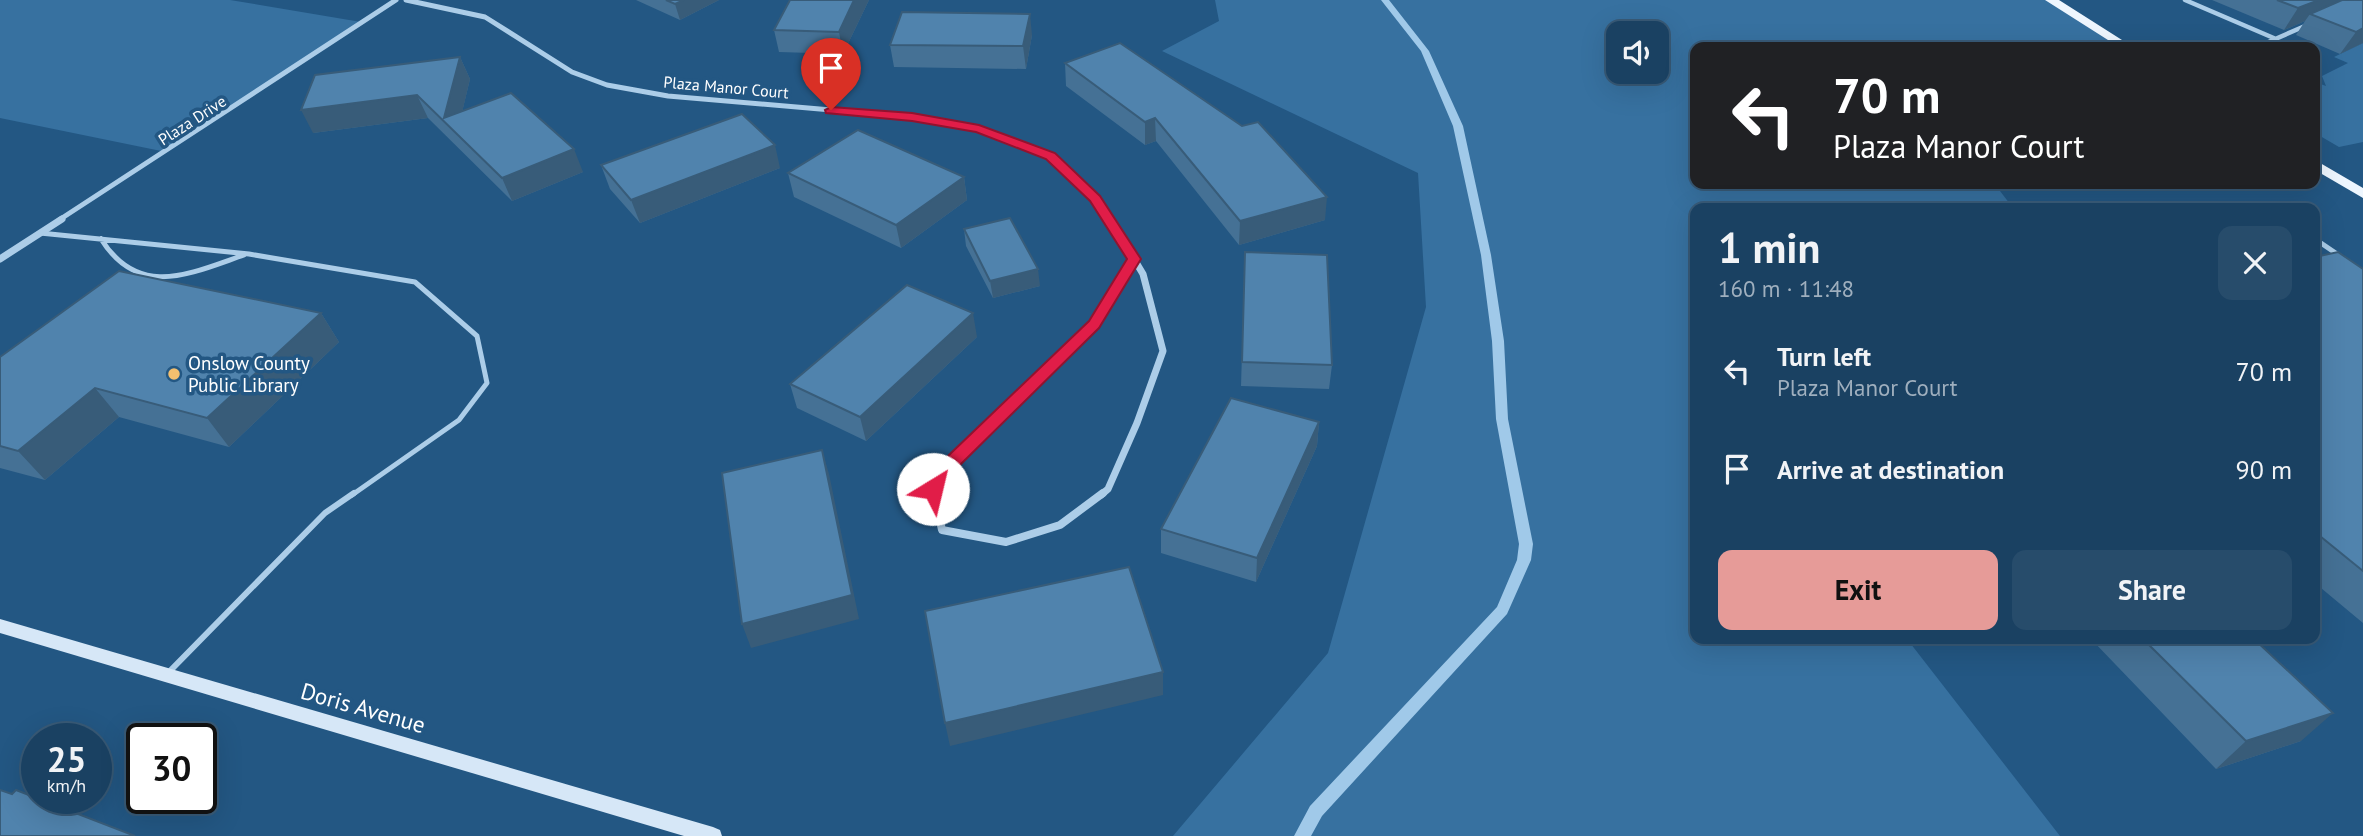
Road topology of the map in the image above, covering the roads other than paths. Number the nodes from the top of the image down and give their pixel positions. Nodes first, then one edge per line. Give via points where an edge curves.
1 (396, 0) edge
2 (406, 0) edge
3 (2051, 0) edge
4 (2185, 0) edge
5 (2313, 22) edge
6 (2276, 39) junction
7 (2119, 42) edge
8 (2269, 42) edge
9 (2320, 167) edge
10 (2363, 194) edge
11 (40, 233) junction
12 (101, 239) junction
13 (2320, 242) edge
14 (249, 254) junction
15 (2344, 258) edge
16 (0, 259) edge
17 (1134, 259) junction
18 (0, 626) edge
19 (166, 675) junction
20 (713, 836) edge

1 - 11 street, Plaza Drive
2 - 17 street, Plaza Manor Court via 485,17 572,72 607,85 668,96 912,117 979,129 1051,156 1095,199
3 - 7 main road
4 - 6 lane
5 - 6 lane
6 - 8 lane
9 - 10 main road
11 - 12 lane
11 - 16 street, Plaza Drive
12 - 14 lane
12 - 14 lane via 116,262 157,276 181,275
13 - 15 lane
14 - 19 lane via 415,282 477,336 487,383 459,420 326,513
17 - 17 street, Plaza Manor Court via 1143,274 1163,352 1108,489 1060,525 1006,542 942,530 933,489 955,460 1094,324
18 - 19 street, Doris Avenue
19 - 20 street, Doris Avenue

